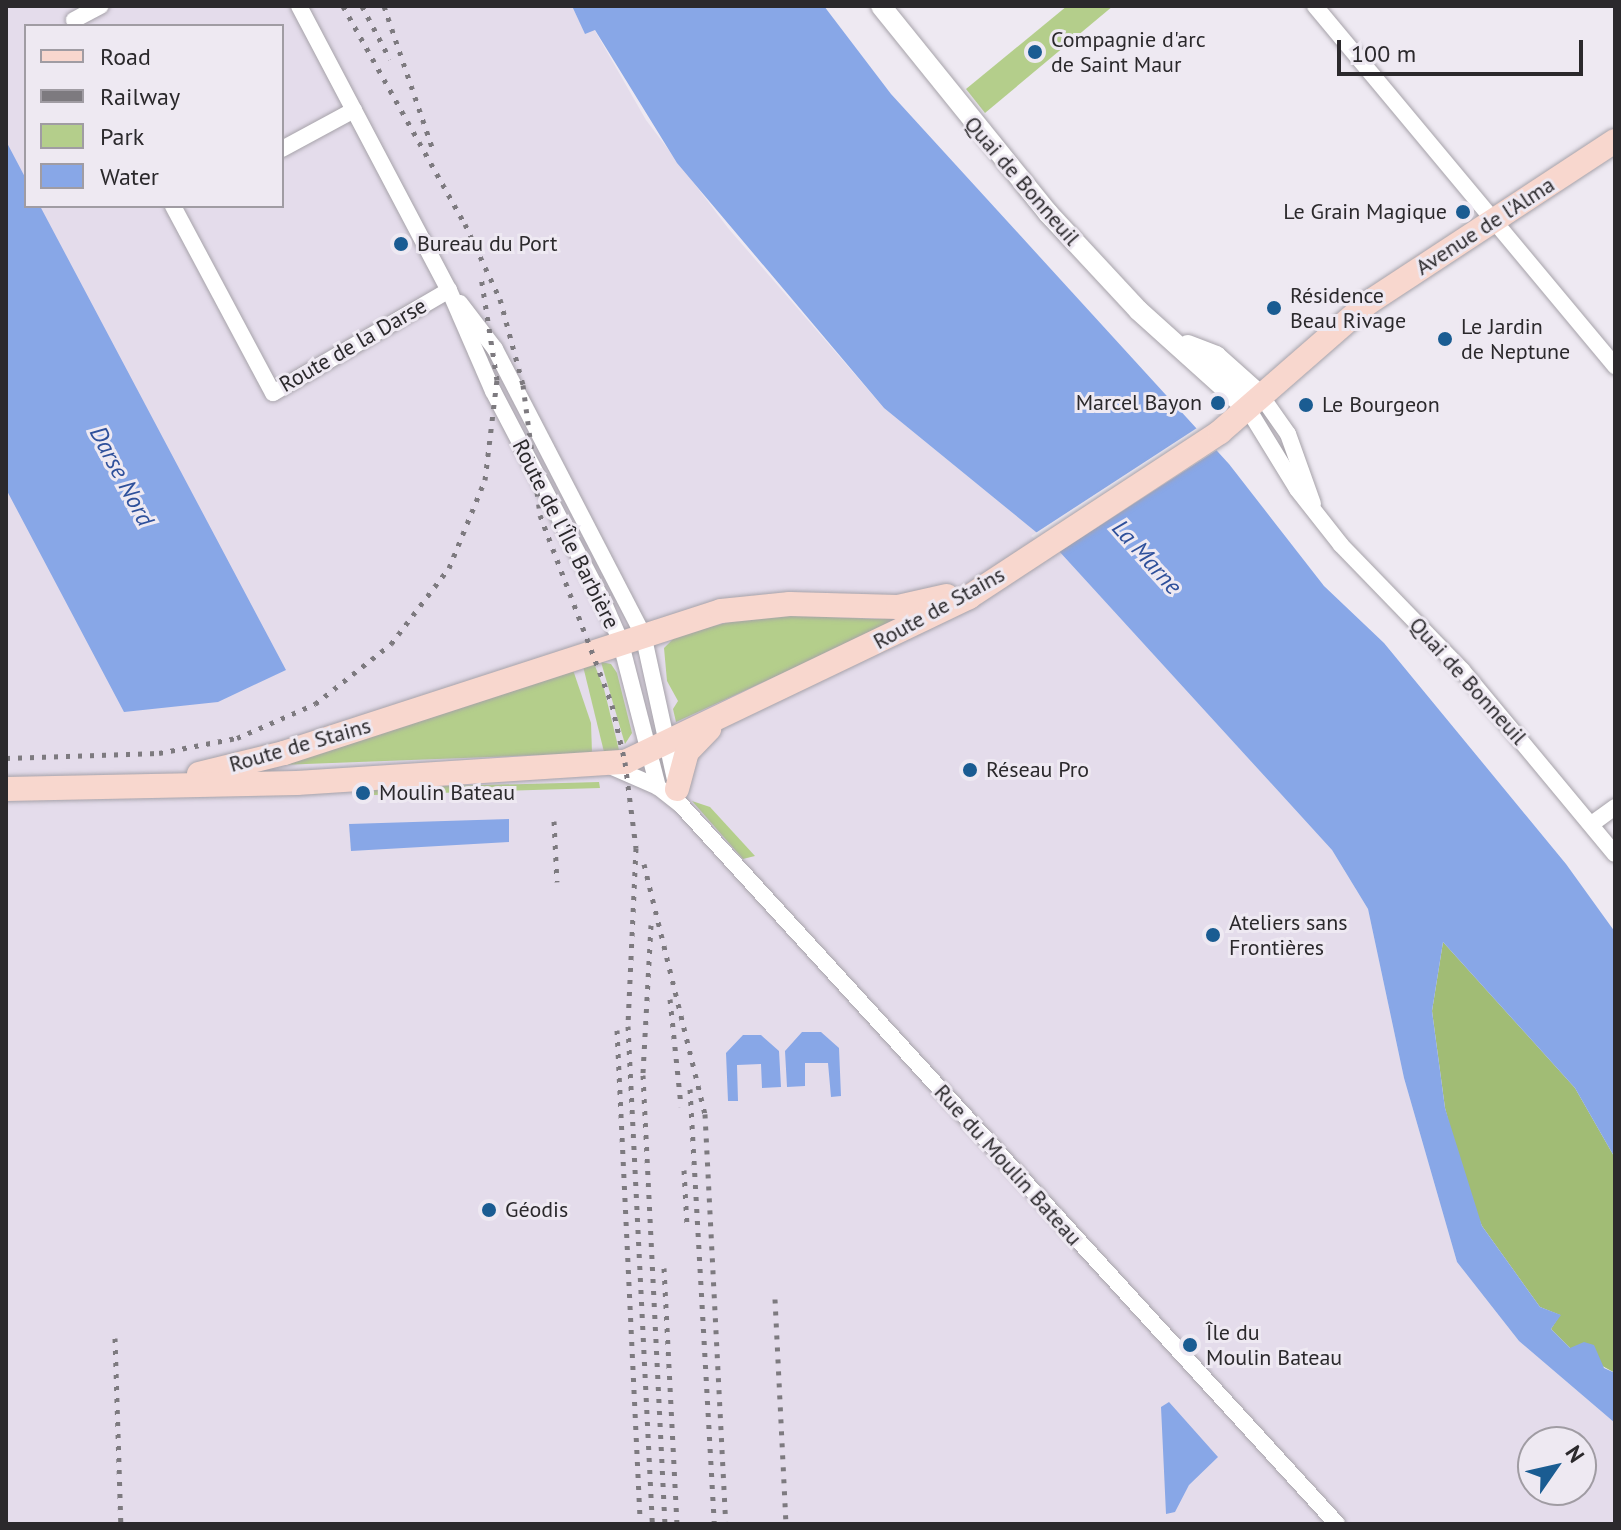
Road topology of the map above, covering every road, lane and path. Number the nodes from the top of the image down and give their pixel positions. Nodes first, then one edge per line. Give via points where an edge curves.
1 (100, 6) edge
2 (299, 6) edge
3 (881, 6) edge
4 (1315, 6) edge
5 (72, 17) edge
6 (354, 110) junction
7 (1615, 141) edge
8 (284, 148) edge
9 (175, 208) edge
10 (1494, 220) junction
11 (449, 290) junction
12 (1615, 366) edge
13 (1255, 403) junction
14 (1029, 557) junction
15 (631, 637) junction
16 (717, 720) junction
17 (658, 748) junction
18 (612, 767) junction
19 (160, 783) junction
20 (6, 789) edge
21 (672, 794) junction
22 (1615, 807) edge
23 (1593, 823) junction
24 (1615, 854) edge
25 (1337, 1524) edge

1 - 5 street
2 - 6 street, Route de l'Île Barbière
3 - 13 street, Quai de Bonneuil via 1048,213 1138,310
4 - 10 street
6 - 8 street
6 - 11 street, Route de l'Île Barbière
7 - 10 main road, Avenue de l'Alma
9 - 11 street, Route de la Darse via 273,393
10 - 12 street
10 - 13 main road, Avenue de l'Alma via 1368,303
11 - 15 street, Route de l'Île Barbière via 476,357
11 - 15 street, Route de l'Île Barbière via 495,349
13 - 14 main road, Avenue de l'Alma via 1220,432
13 - 23 street, Quai de Bonneuil via 1315,513 1462,670
14 - 15 main road, Route de Stains via 957,593 916,605 757,605
14 - 16 main road, Route de Stains via 969,597
15 - 17 street, Route de l'Île Barbière
15 - 17 street, Route de l'Île Barbière
15 - 19 main road, Route de Stains via 284,753
16 - 17 main road, Route de Stains
16 - 21 main road via 687,752
17 - 18 main road, Route de Stains
17 - 21 street, Route de l'Île Barbière
18 - 19 main road, Route de Stains via 405,773 297,783
18 - 21 street
19 - 20 main road, Route de Stains
21 - 25 street, Rue du Moulin Bateau
22 - 23 street
23 - 24 street, Quai de Bonneuil

